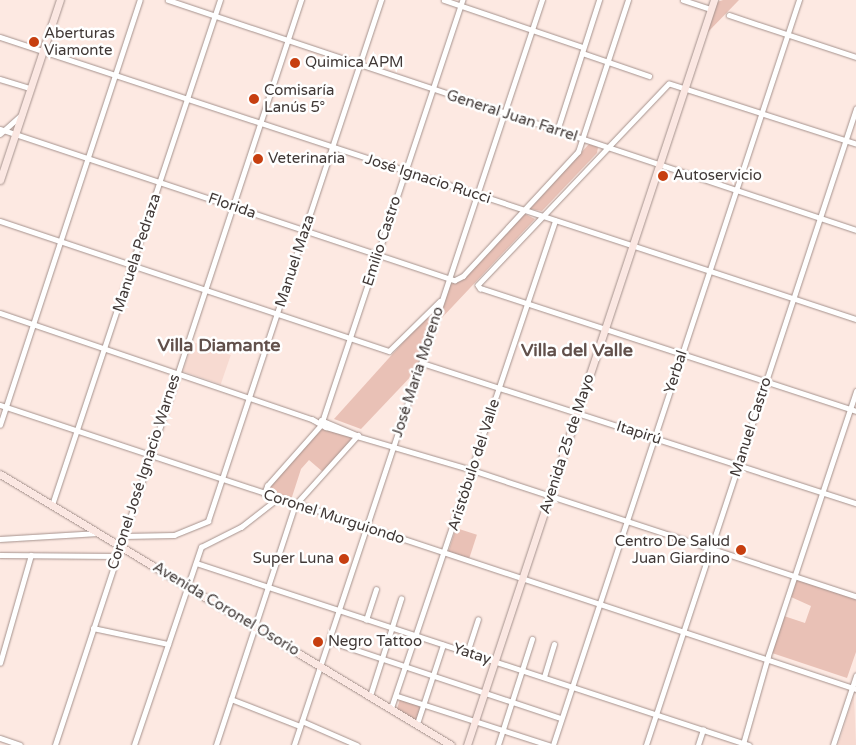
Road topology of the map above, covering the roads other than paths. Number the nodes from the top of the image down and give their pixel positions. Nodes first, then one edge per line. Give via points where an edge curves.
1 (60, 0) edge
2 (140, 0) edge
3 (168, 0) edge
4 (220, 0) edge
5 (301, 0) edge
6 (381, 0) edge
7 (444, 0) edge
8 (542, 0) edge
9 (598, 0) edge
10 (628, 0) edge
11 (683, 0) edge
12 (714, 0) edge
13 (799, 0) edge
14 (461, 3) edge
15 (710, 9) junction
16 (729, 15) dead end
17 (215, 16) junction
18 (532, 30) junction
19 (788, 34) junction
20 (0, 37) edge
21 (287, 41) junction
22 (43, 50) junction
23 (583, 50) junction
24 (856, 57) edge
25 (608, 62) junction
26 (360, 65) junction
27 (115, 74) junction
28 (649, 76) dead end
29 (0, 79) edge
30 (685, 87) junction
31 (30, 88) junction
32 (432, 89) junction
33 (188, 99) junction
34 (856, 109) edge
35 (505, 113) junction
36 (761, 113) junction
37 (22, 114) junction
38 (260, 124) junction
39 (1, 131) edge
40 (557, 131) junction
41 (15, 134) junction
42 (583, 139) junction
43 (846, 141) junction
44 (856, 144) edge
45 (607, 147) junction
46 (333, 148) junction
47 (88, 158) junction
48 (658, 164) junction
49 (405, 172) junction
50 (0, 180) edge
51 (160, 182) junction
52 (736, 190) junction
53 (477, 196) junction
54 (233, 207) junction
55 (523, 210) junction
56 (541, 216) junction
57 (820, 218) junction
58 (0, 221) edge
59 (555, 221) junction
60 (305, 230) junction
61 (856, 230) edge
62 (60, 240) junction
63 (632, 245) junction
64 (377, 254) junction
65 (133, 265) junction
66 (709, 271) junction
67 (449, 279) junction
68 (205, 289) junction
69 (794, 299) junction
70 (442, 300) junction
71 (527, 303) junction
72 (0, 313) edge
73 (278, 313) junction
74 (856, 319) edge
75 (33, 324) junction
76 (604, 328) junction
77 (350, 338) junction
78 (106, 348) junction
79 (682, 354) junction
80 (422, 363) junction
81 (177, 373) junction
82 (766, 382) junction
83 (499, 387) junction
84 (856, 391) edge
85 (250, 398) junction
86 (0, 405) edge
87 (6, 407) junction
88 (850, 409) junction
89 (856, 411) edge
90 (577, 413) junction
91 (322, 423) junction
92 (0, 425) edge
93 (78, 431) junction
94 (358, 435) junction
95 (654, 437) junction
96 (393, 446) junction
97 (150, 456) junction
98 (739, 465) junction
99 (472, 470) junction
100 (0, 474) edge
101 (223, 480) junction
102 (824, 493) junction
103 (264, 494) junction
104 (550, 495) junction
105 (277, 499) junction
106 (856, 504) edge
107 (52, 505) junction
108 (295, 505) junction
109 (627, 520) junction
110 (366, 528) junction
111 (98, 534) junction
112 (124, 536) junction
113 (0, 539) edge
114 (120, 546) junction
115 (710, 548) junction
116 (444, 554) junction
117 (0, 555) edge
118 (31, 555) junction
119 (116, 556) junction
120 (196, 563) junction
121 (796, 575) junction
122 (522, 579) junction
123 (188, 586) junction
124 (267, 587) junction
125 (376, 590) dead end
126 (856, 596) edge
127 (401, 599) dead end
128 (599, 603) junction
129 (338, 611) junction
130 (366, 620) junction
131 (478, 620) dead end
132 (256, 626) junction
133 (94, 628) junction
134 (392, 628) junction
135 (683, 631) junction
136 (417, 636) junction
137 (532, 639) dead end
138 (329, 641) junction
139 (168, 644) junction
140 (443, 645) junction
141 (554, 645) dead end
142 (467, 653) junction
143 (768, 658) junction
144 (382, 660) junction
145 (495, 662) junction
146 (0, 663) edge
147 (319, 666) junction
148 (406, 668) junction
149 (522, 670) junction
150 (433, 676) junction
151 (856, 676) edge
152 (544, 677) junction
153 (571, 687) junction
154 (854, 688) edge
155 (485, 693) junction
156 (370, 696) junction
157 (397, 696) junction
158 (231, 700) junction
159 (512, 701) junction
160 (424, 705) junction
161 (391, 708) junction
162 (656, 714) junction
163 (561, 718) junction
164 (476, 721) junction
165 (301, 724) junction
166 (417, 724) junction
167 (503, 730) junction
168 (703, 730) junction
169 (0, 738) edge
170 (355, 744) edge
171 (743, 744) edge
172 (20, 745) edge
173 (54, 745) edge
174 (134, 745) edge
175 (216, 745) edge
176 (294, 745) edge
177 (451, 745) edge
178 (467, 745) edge
179 (498, 745) edge
180 (551, 745) edge
181 (646, 745) edge
182 (698, 745) edge
183 (749, 745) edge
184 (834, 745) edge

1 - 22 main road
2 - 27 street
3 - 17 street, General Juan Farrel
4 - 17 street, Manuela Pedraza
5 - 21 street, Coronel José Ignacio Warnes
6 - 26 street, Manuel Maza
7 - 14 street
8 - 18 street, José María Moreno
9 - 23 street
10 - 25 street
11 - 15 street
12 - 15 main road, Avenida 25 de Mayo
13 - 19 street, Yerbal
14 - 18 street
14 - 32 street, Emilio Castro
15 - 30 main road, Avenida 25 de Mayo
16 - 19 street
17 - 21 street, General Juan Farrel
17 - 33 street, Manuela Pedraza
18 - 23 street
18 - 35 street, José María Moreno
19 - 24 street
19 - 36 street, Yerbal
20 - 22 street, José Ignacio Rucci
21 - 26 street, General Juan Farrel
21 - 38 street, Coronel José Ignacio Warnes
22 - 27 street, José Ignacio Rucci
22 - 31 main road
23 - 25 street
23 - 40 street
25 - 28 street
25 - 42 street
26 - 32 street, General Juan Farrel
26 - 46 street, Manuel Maza
27 - 33 street, José Ignacio Rucci
27 - 47 street
29 - 31 street
30 - 36 street
30 - 45 street via 669,84
30 - 48 main road, Avenida 25 de Mayo
31 - 37 main road
32 - 35 street, General Juan Farrel
32 - 49 street, Emilio Castro
33 - 38 street, José Ignacio Rucci
33 - 51 street, Manuela Pedraza
34 - 43 street, Manuel Castro
35 - 40 street, General Juan Farrel
35 - 53 street, José María Moreno
36 - 43 street
36 - 52 street, Yerbal
37 - 39 street
37 - 41 main road
38 - 46 street, José Ignacio Rucci
38 - 54 street, Coronel José Ignacio Warnes
39 - 41 street, Florida
40 - 42 street, General Juan Farrel
41 - 47 street, Florida
41 - 50 main road
42 - 45 street, General Juan Farrel
42 - 55 street via 575,156
43 - 44 street
43 - 57 street, Manuel Castro
45 - 48 street, General Juan Farrel
45 - 56 street
46 - 49 street, José Ignacio Rucci
46 - 60 street, Manuel Maza
47 - 51 street, Florida
47 - 62 street
48 - 52 street, General Juan Farrel
48 - 63 main road, Avenida 25 de Mayo
49 - 53 street, José Ignacio Rucci
49 - 64 street, Emilio Castro
51 - 54 street, Florida
51 - 65 street, Manuela Pedraza
52 - 57 street, General Juan Farrel
52 - 66 street, Yerbal
53 - 55 street, José Ignacio Rucci
53 - 67 street, José María Moreno
54 - 60 street, Florida
54 - 68 street, Coronel José Ignacio Warnes
55 - 56 street, José Ignacio Rucci
55 - 67 street via 463,276
56 - 59 street, José Ignacio Rucci
56 - 71 street via 478,285
57 - 61 street, General Juan Farrel
57 - 69 street, Manuel Castro
58 - 62 street
59 - 63 street, José Ignacio Rucci
59 - 71 street, Aristóbulo del Valle
60 - 64 street, Florida
60 - 73 street, Manuel Maza
62 - 65 street
62 - 75 street
63 - 66 street, José Ignacio Rucci
63 - 76 main road, Avenida 25 de Mayo
64 - 67 street, Florida
64 - 77 street, Emilio Castro
65 - 68 street
65 - 78 street, Manuela Pedraza
66 - 69 street, José Ignacio Rucci
66 - 79 street, Yerbal
67 - 70 street, José María Moreno
68 - 73 street
68 - 81 street, Coronel José Ignacio Warnes
69 - 74 street, José Ignacio Rucci
69 - 82 street, Manuel Castro
70 - 77 street via 389,352
70 - 80 street, José María Moreno
71 - 76 street
71 - 83 street, Aristóbulo del Valle
72 - 75 street
73 - 77 street
73 - 85 street, Manuel Maza
75 - 78 street
75 - 87 street
76 - 79 street
76 - 90 main road, Avenida 25 de Mayo
77 - 91 street, Emilio Castro
78 - 81 street
78 - 93 street, Manuela Pedraza
79 - 82 street
79 - 95 street, Yerbal
80 - 83 street, Itapirú
80 - 96 street, José María Moreno
81 - 85 street
81 - 97 street, Coronel José Ignacio Warnes
82 - 88 street
82 - 98 street, Manuel Castro
83 - 90 street, Itapirú
83 - 99 street, Aristóbulo del Valle
84 - 88 street
85 - 91 street
85 - 101 street, Manuel Maza
86 - 87 street, Coronel Murguiondo
87 - 92 street
87 - 93 street, Coronel Murguiondo
88 - 89 street
88 - 102 street
90 - 95 street, Itapirú
90 - 104 main road, Avenida 25 de Mayo
91 - 94 street
91 - 103 street via 267,486
93 - 97 street, Coronel Murguiondo
93 - 107 street, Manuela Pedraza
94 - 96 street
94 - 108 street
95 - 98 street, Itapirú
95 - 109 street, Yerbal
96 - 99 street
96 - 110 street, José María Moreno
97 - 101 street, Coronel Murguiondo
97 - 112 street, Coronel José Ignacio Warnes
98 - 102 street, Itapirú
98 - 115 street, Manuel Castro
99 - 104 street
99 - 116 street, Aristóbulo del Valle
100 - 107 main road, Avenida Coronel Osorio
101 - 103 street, Coronel Murguiondo
101 - 112 street, Manuel Maza via 208,522 174,535
102 - 106 street, Itapirú
102 - 121 street
103 - 105 street, Coronel Murguiondo
104 - 109 street
104 - 122 main road, Avenida 25 de Mayo
105 - 108 street, Coronel Murguiondo
105 - 120 street via 241,527 201,547
107 - 111 main road, Avenida Coronel Osorio
108 - 110 street, Coronel Murguiondo
108 - 124 street
109 - 115 street
109 - 128 street, Yerbal
110 - 116 street, Coronel Murguiondo
110 - 129 street, José María Moreno
111 - 113 street
111 - 114 main road, Avenida Coronel Osorio
112 - 114 street, Coronel José Ignacio Warnes
114 - 119 street, Coronel José Ignacio Warnes
114 - 123 main road, Avenida Coronel Osorio
115 - 121 street
115 - 135 street, Manuel Castro
116 - 122 street, Coronel Murguiondo
116 - 136 street, Aristóbulo del Valle
117 - 118 street
118 - 119 street
118 - 146 street
119 - 133 street, Coronel José Ignacio Warnes
120 - 123 street
120 - 124 street, Yatay
121 - 126 street
121 - 143 street
122 - 128 street, Coronel Murguiondo
122 - 145 main road, Avenida 25 de Mayo
123 - 132 main road, Avenida Coronel Osorio
123 - 139 street
124 - 129 street, Yatay
124 - 132 street
125 - 130 street
127 - 134 street
128 - 135 street, Coronel Murguiondo
128 - 153 street, Yerbal
129 - 130 street, Yatay
129 - 138 street, José María Moreno
130 - 134 street, Yatay
131 - 142 street
132 - 147 main road, Avenida Coronel Osorio
132 - 158 street
133 - 139 street
133 - 173 street, Coronel José Ignacio Warnes
134 - 136 street, Yatay
134 - 144 street
135 - 143 street
135 - 162 street, Manuel Castro
136 - 140 street, Yatay
136 - 148 street, Aristóbulo del Valle
137 - 149 street
138 - 144 street
138 - 147 street, José María Moreno
139 - 174 street
140 - 142 street, Yatay
140 - 150 street
141 - 152 street
142 - 145 street, Yatay
143 - 154 street
143 - 171 street
144 - 148 street
144 - 156 street
145 - 149 street, Yatay
145 - 155 main road, Avenida 25 de Mayo
147 - 156 main road, Avenida Coronel Osorio
147 - 165 street, José María Moreno
148 - 150 street
148 - 157 street, Aristóbulo del Valle
149 - 152 street, Yatay
149 - 159 street
150 - 155 street
150 - 160 street
151 - 154 street
152 - 153 street, Yatay
153 - 162 street, Yatay
153 - 163 street, Yerbal
154 - 184 street
155 - 159 street
155 - 164 main road, Avenida 25 de Mayo
156 - 161 main road, Avenida Coronel Osorio
157 - 160 street
157 - 161 street, Aristóbulo del Valle
158 - 165 street
158 - 175 street
159 - 163 street
159 - 167 street
160 - 164 street
160 - 166 street
161 - 166 main road, Avenida Coronel Osorio
162 - 168 street, Yatay
162 - 181 street, Manuel Castro
163 - 180 street, Yerbal
164 - 167 street
164 - 178 main road, Avenida 25 de Mayo
165 - 170 street
165 - 176 street, José María Moreno
166 - 177 main road, Avenida Coronel Osorio
167 - 179 street
167 - 180 street
168 - 171 street, Yatay
168 - 182 street
169 - 172 street
171 - 183 street, Yatay

